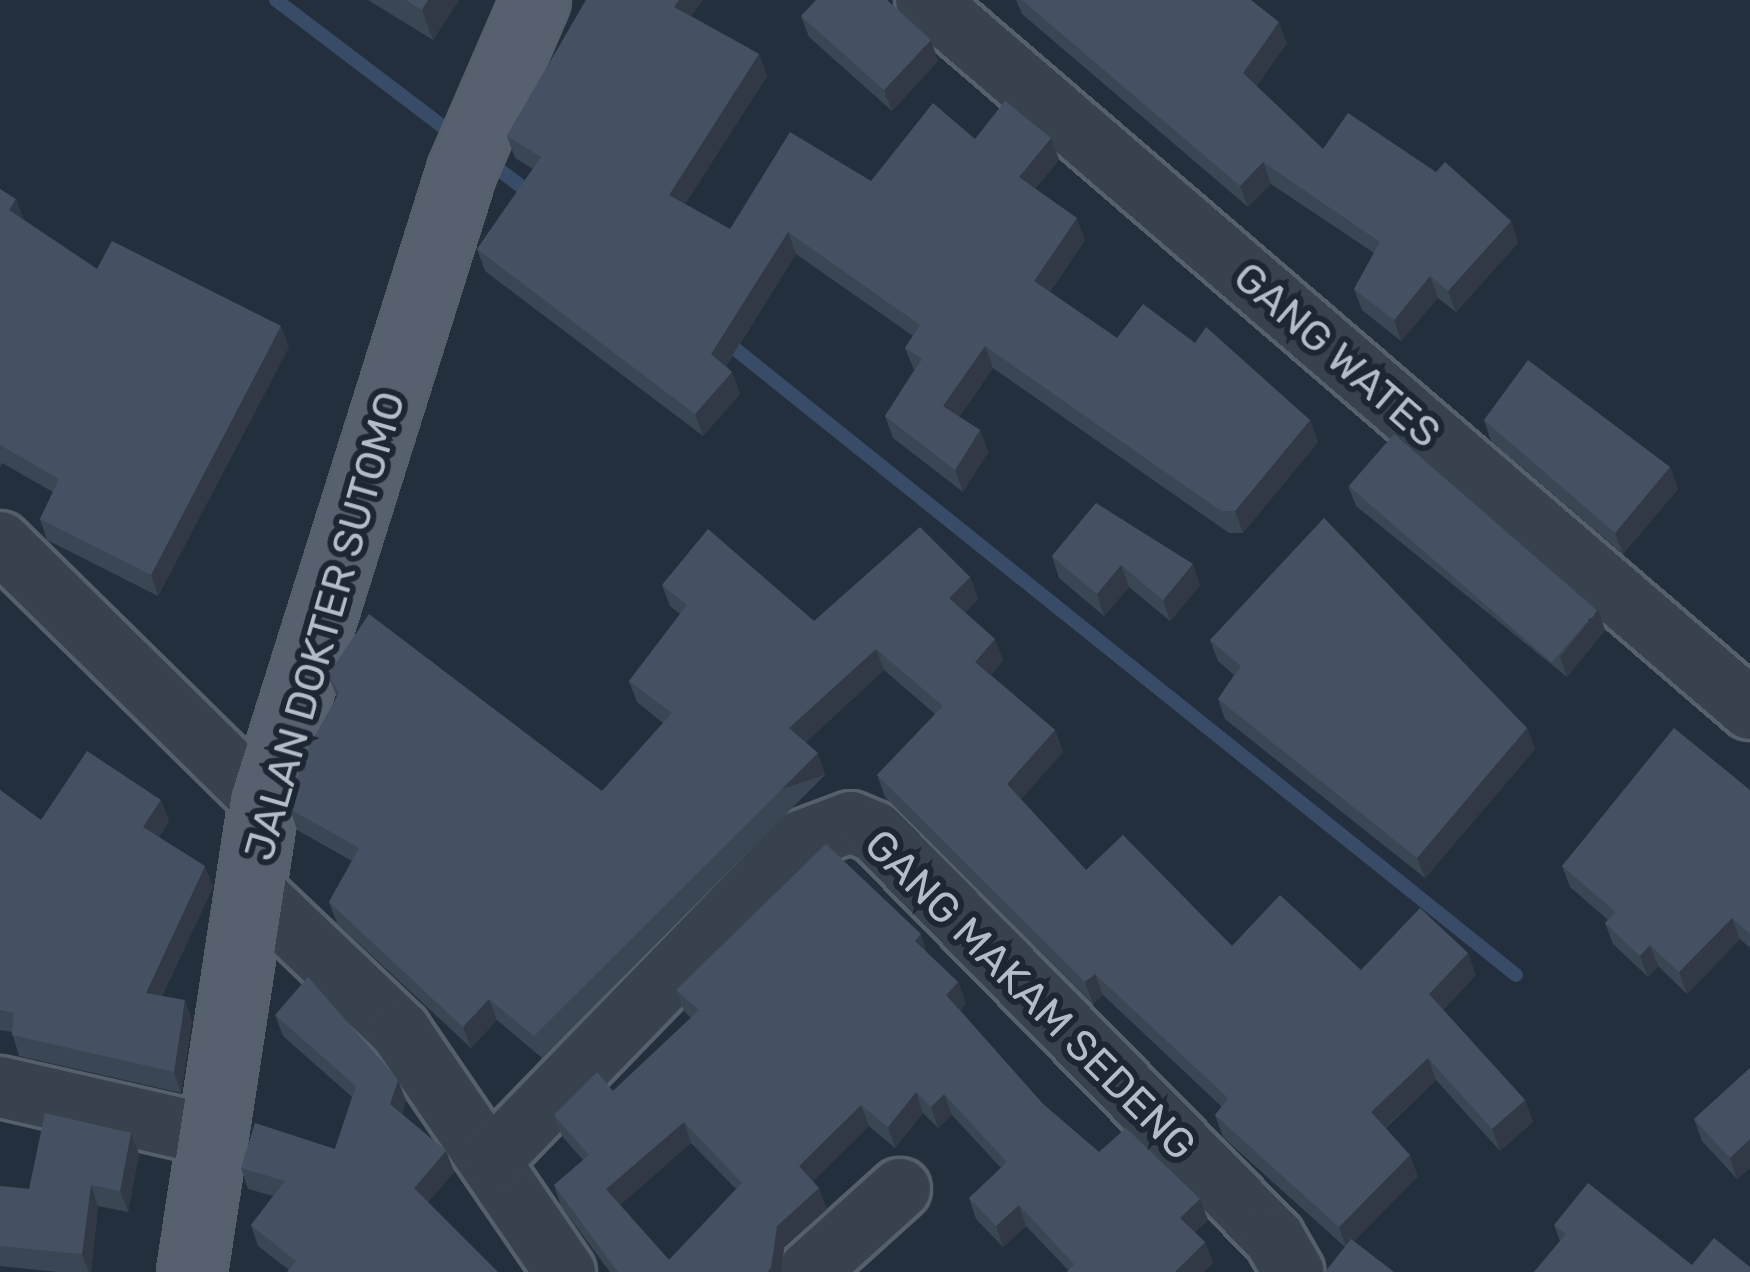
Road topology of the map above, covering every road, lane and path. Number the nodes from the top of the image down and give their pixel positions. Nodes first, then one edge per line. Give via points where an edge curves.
1 (536, 0) edge
2 (926, 0) edge
3 (0, 542) edge
4 (1750, 710) edge
5 (264, 802) junction
6 (249, 887) junction
7 (0, 1087) edge
8 (214, 1136) junction
9 (493, 1158) junction
10 (900, 1189) dead end
11 (192, 1272) edge
12 (565, 1272) edge
13 (808, 1272) edge
14 (1294, 1272) edge

1 - 5 main road, JALAN DOKTER SUTOMO via 462,171
2 - 4 street, GANG WATES
3 - 5 street
5 - 6 main road, JALAN DOKTER SUTOMO
6 - 8 main road, JALAN DOKTER SUTOMO
6 - 9 street via 400,1031
7 - 8 street
8 - 11 main road, JALAN DOKTER SUTOMO
9 - 12 street
9 - 14 street, GANG MAKAM SEDENG via 800,841 850,822 875,832 1289,1254
10 - 13 street

